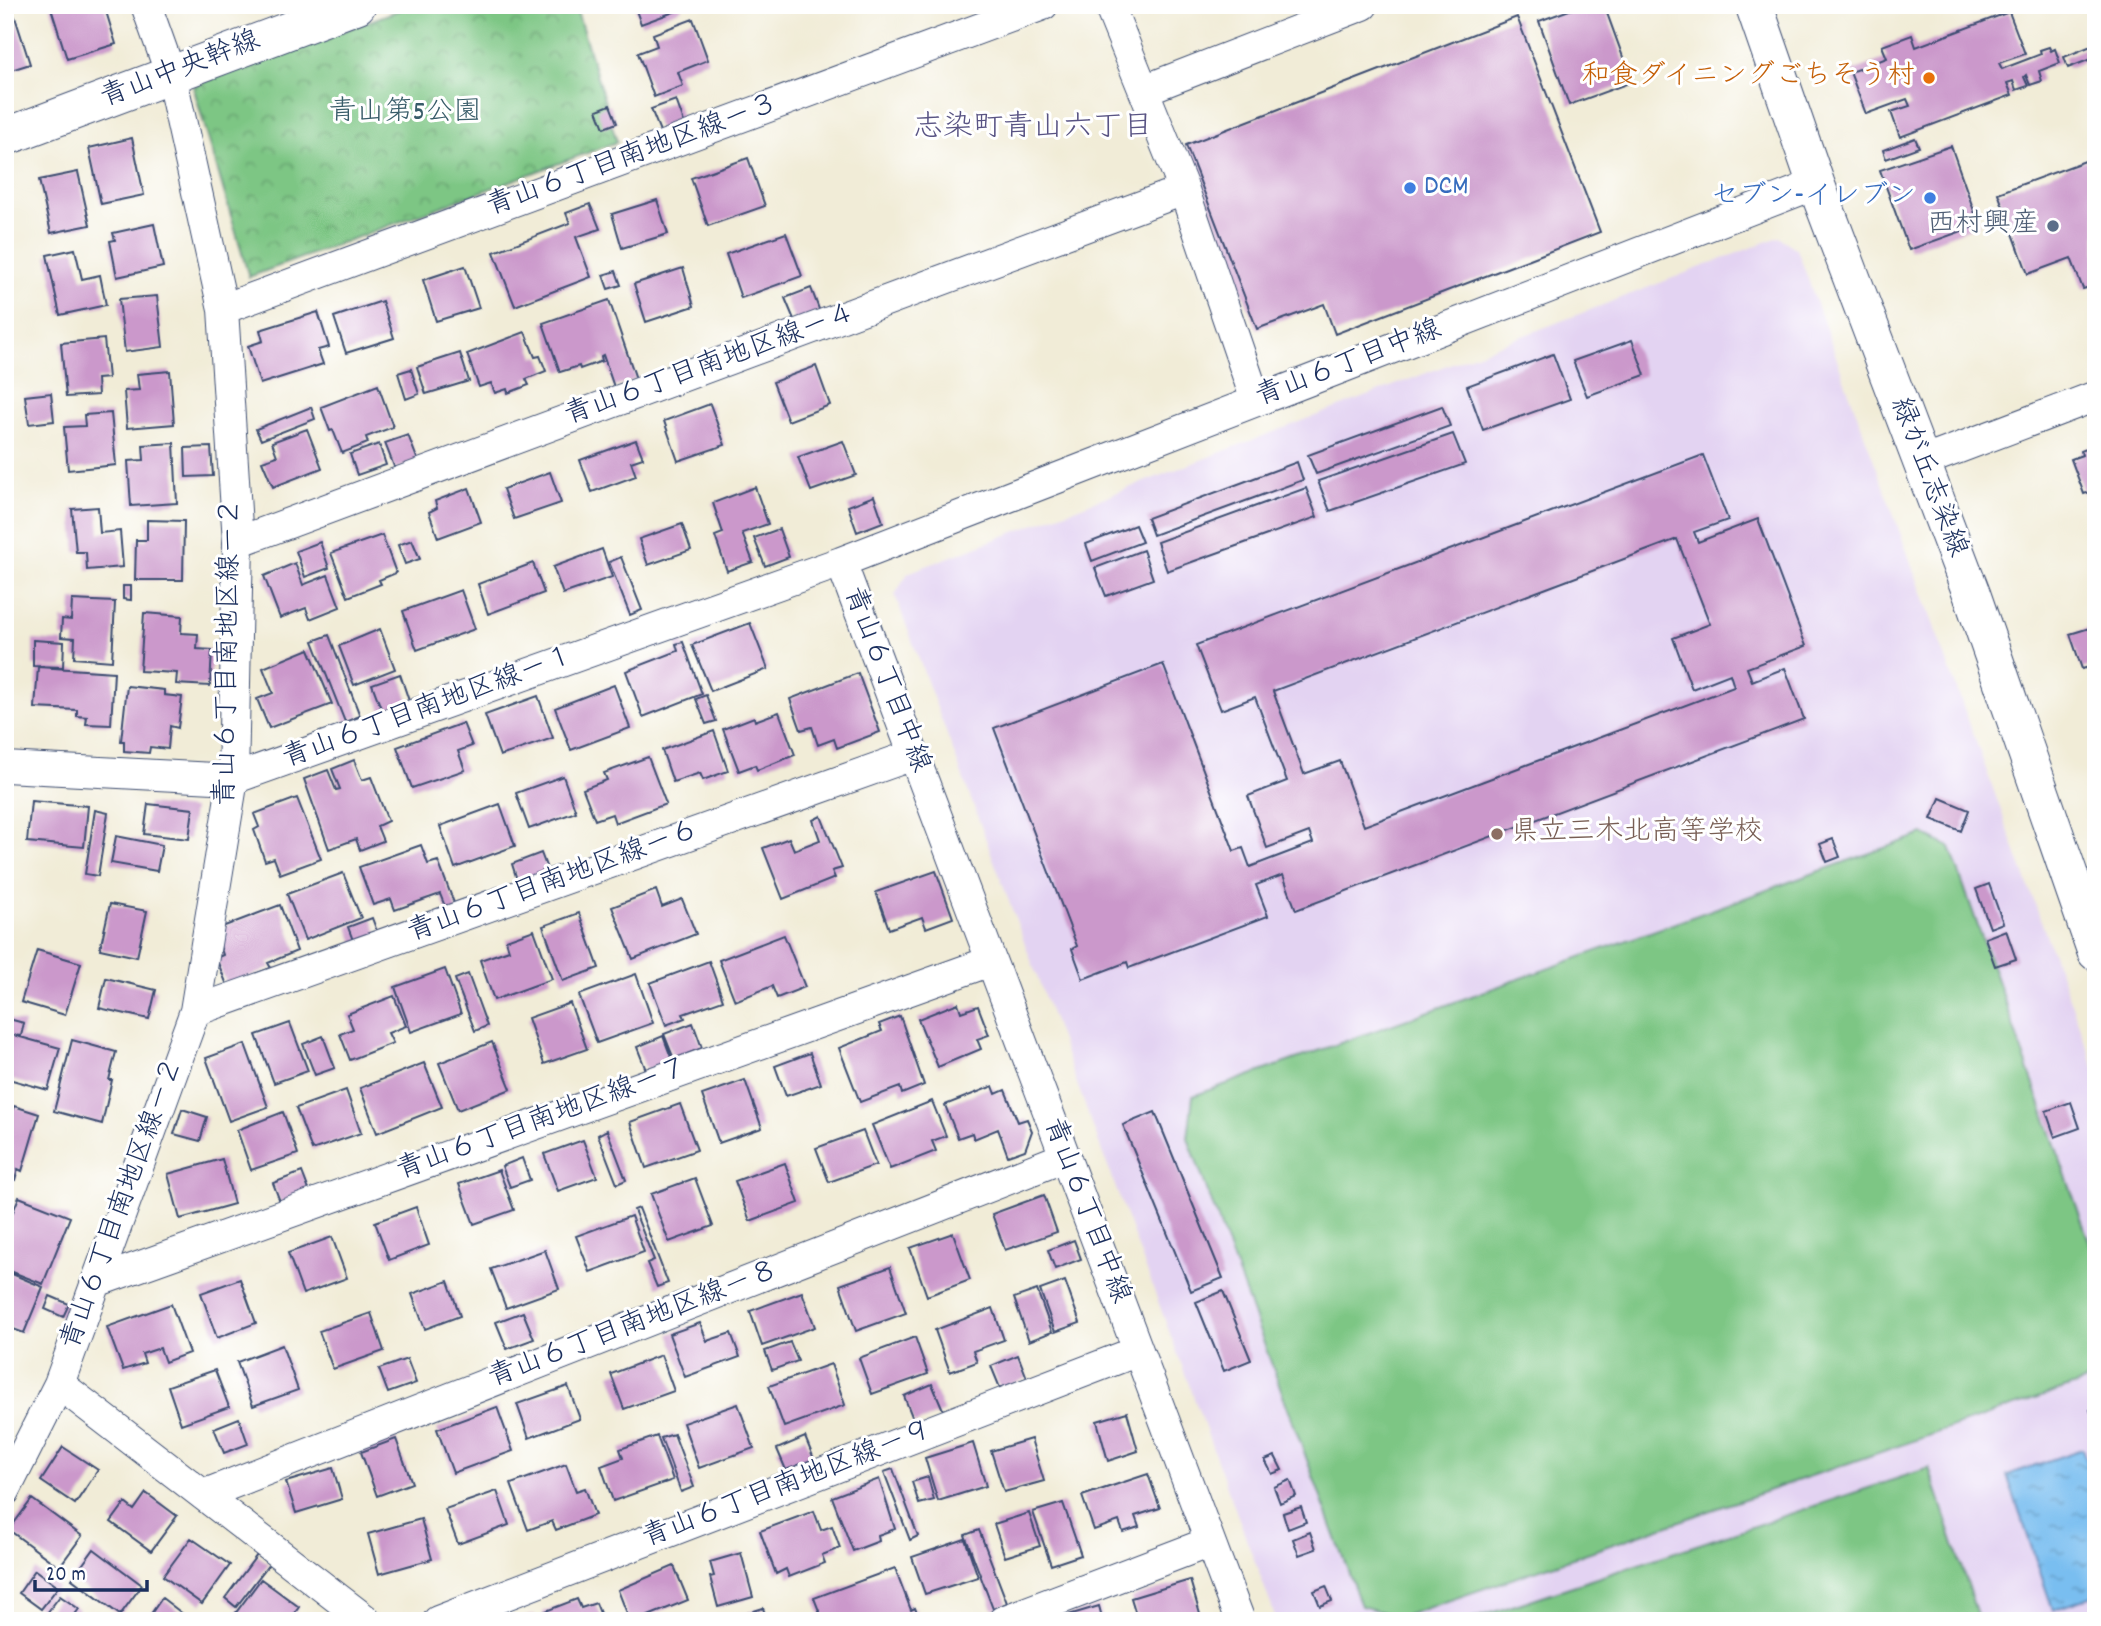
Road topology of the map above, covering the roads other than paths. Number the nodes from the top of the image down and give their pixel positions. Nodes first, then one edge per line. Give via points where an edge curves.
1 (146, 5) edge
2 (357, 5) edge
3 (1043, 5) edge
4 (1109, 5) edge
5 (1363, 5) edge
6 (1754, 5) edge
7 (171, 75) junction
8 (1144, 90) junction
9 (5, 137) edge
10 (1816, 184) junction
11 (1184, 190) junction
12 (223, 309) junction
13 (2096, 396) edge
14 (1256, 401) junction
15 (1922, 462) junction
16 (238, 542) junction
17 (841, 562) junction
18 (914, 755) junction
19 (5, 767) edge
20 (233, 779) junction
21 (2096, 952) edge
22 (991, 961) junction
23 (195, 1011) junction
24 (1065, 1157) junction
25 (96, 1282) junction
26 (1138, 1351) junction
27 (59, 1384) junction
28 (5, 1491) edge
29 (203, 1495) junction
30 (1210, 1542) junction
31 (367, 1621) edge
32 (438, 1621) edge
33 (1003, 1621) edge
34 (1240, 1621) edge

1 - 7 street, 青山６丁目南地区線ー２
2 - 7 street, 青山中央幹線
3 - 12 street, 青山６丁目南地区線ー３
4 - 8 street
5 - 8 street
6 - 10 street, 緑が丘志染線
7 - 9 street, 青山中央幹線
7 - 12 street, 青山６丁目南地区線ー２
8 - 11 street
10 - 14 street, 青山６丁目中線
10 - 15 street, 緑が丘志染線
11 - 14 street
11 - 16 street, 青山６丁目南地区線ー４
12 - 16 street, 青山６丁目南地区線ー２
13 - 15 street
14 - 17 street, 青山６丁目中線
15 - 21 street, 緑が丘志染線
16 - 20 street, 青山６丁目南地区線ー２
17 - 18 street, 青山６丁目中線
17 - 20 street, 青山６丁目南地区線ー１
18 - 22 street, 青山６丁目中線
18 - 23 street, 青山６丁目南地区線ー６
19 - 20 street, 青山６丁目南地区線ー１
20 - 23 street, 青山６丁目南地区線ー２
22 - 24 street, 青山６丁目中線
22 - 25 street, 青山６丁目南地区線ー７
23 - 25 street, 青山６丁目南地区線ー２
24 - 26 street, 青山６丁目中線
24 - 29 street, 青山６丁目南地区線ー８
25 - 27 street, 青山６丁目南地区線ー２
26 - 30 street, 青山６丁目中線
26 - 32 street, 青山６丁目南地区線ー９
27 - 28 street, 青山６丁目南地区線ー２
27 - 29 street
29 - 31 street
30 - 33 street
30 - 34 street, 青山６丁目中線

